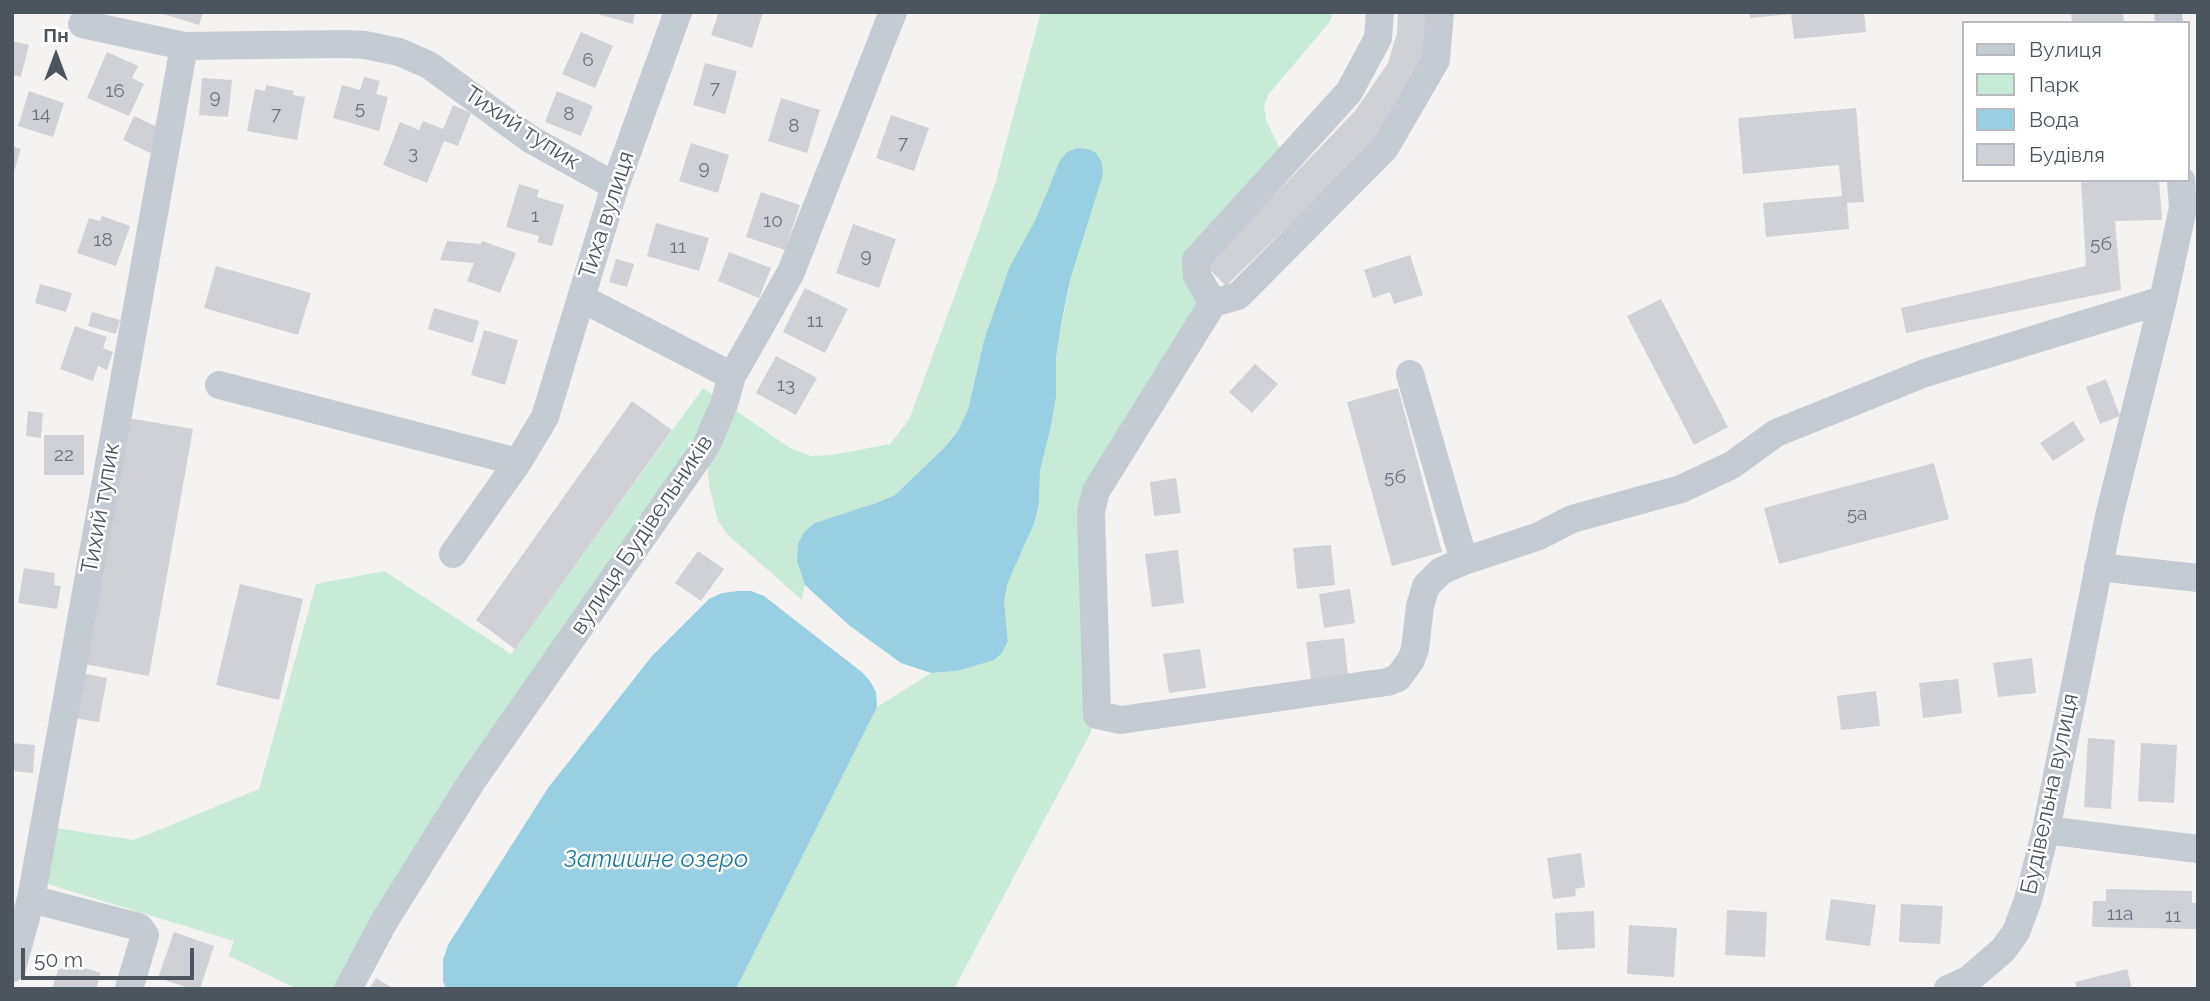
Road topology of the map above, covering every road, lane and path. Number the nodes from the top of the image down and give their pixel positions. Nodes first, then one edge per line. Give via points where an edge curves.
1 (678, 12) edge
2 (893, 12) edge
3 (1380, 12) edge
4 (1440, 12) edge
5 (82, 24) dead end
6 (184, 46) junction
7 (2181, 182) edge
8 (615, 187) junction
9 (580, 298) junction
10 (2163, 300) junction
11 (1213, 303) junction
12 (1410, 374) dead end
13 (732, 376) junction
14 (219, 385) dead end
15 (518, 462) junction
16 (453, 554) dead end
17 (1464, 561) junction
18 (2098, 567) junction
19 (2198, 578) edge
20 (2046, 830) junction
21 (2198, 849) edge
22 (31, 899) junction
23 (12, 968) edge
24 (129, 989) edge
25 (348, 989) edge
26 (1948, 989) edge

1 - 8 street, Тиха вулиця
2 - 13 street, вулиця Будівельників via 791,272
3 - 11 street via 1378,38 1349,92 1196,260 1197,276
4 - 11 street via 1436,60 1385,148 1238,296
5 - 6 street, Тихий тупик
6 - 8 street, Тихий тупик via 346,44 399,52 429,65 530,139
6 - 22 street, Тихий тупик
7 - 10 street, Будівельна вулиця via 2183,208
8 - 9 street, Тиха вулиця
9 - 13 street, Тиха вулиця
9 - 15 street via 545,417
10 - 17 street via 1925,373 1776,433 1732,465 1682,489 1572,519 1539,536
10 - 18 street, Будівельна вулиця
11 - 17 street via 1096,491 1091,512 1097,715 1121,720 1398,678 1415,649 1426,586 1441,571
12 - 17 street
13 - 25 street, вулиця Будівельників via 706,446 472,781
14 - 15 street
15 - 16 street
18 - 19 street
18 - 20 street, Будівельна вулиця
20 - 21 street
20 - 26 street, Будівельна вулиця via 2016,932 1987,966
22 - 23 street, Тихий тупик
22 - 24 street via 139,927 145,935

